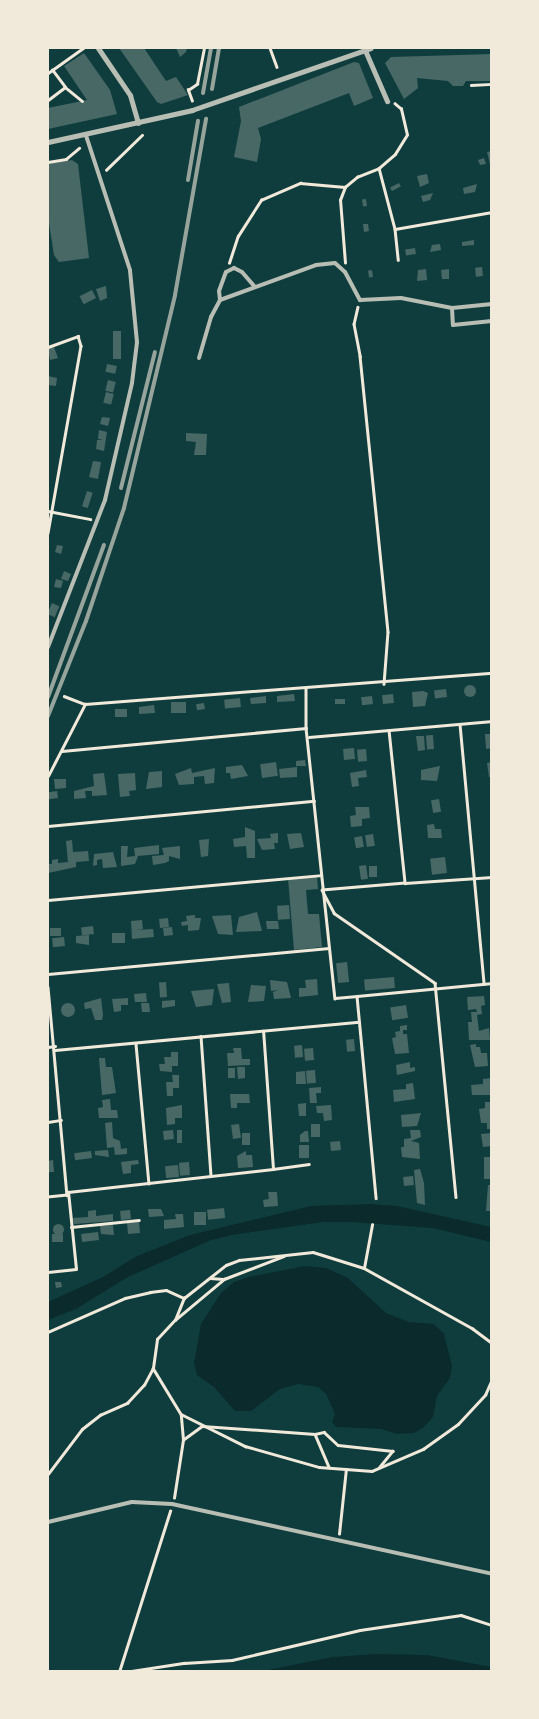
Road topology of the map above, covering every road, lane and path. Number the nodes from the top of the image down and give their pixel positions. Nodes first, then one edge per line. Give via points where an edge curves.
1 (83, 48) edge
2 (98, 48) edge
3 (204, 48) edge
4 (270, 48) edge
5 (364, 48) edge
6 (371, 48) edge
7 (277, 67) dead end
8 (52, 70) junction
9 (48, 73) edge
10 (492, 84) edge
11 (471, 85) dead end
12 (65, 88) junction
13 (48, 100) edge
14 (82, 101) dead end
15 (387, 101) dead end
16 (401, 109) dead end
17 (193, 110) junction
18 (138, 123) junction
19 (86, 135) junction
20 (142, 135) dead end
21 (48, 142) edge
22 (79, 148) dead end
23 (48, 162) edge
24 (379, 168) junction
25 (99, 179) junction
26 (345, 187) junction
27 (492, 212) edge
28 (395, 229) junction
29 (398, 260) dead end
30 (226, 272) junction
31 (345, 272) junction
32 (254, 286) junction
33 (220, 300) junction
34 (360, 300) junction
35 (492, 304) edge
36 (452, 308) junction
37 (492, 321) edge
38 (48, 347) edge
39 (199, 358) dead end
40 (48, 512) edge
41 (52, 512) junction
42 (97, 521) junction
43 (48, 534) edge
44 (48, 647) edge
45 (492, 673) edge
46 (384, 684) junction
47 (306, 688) junction
48 (64, 696) dead end
49 (85, 704) junction
50 (492, 721) edge
51 (460, 724) junction
52 (306, 728) junction
53 (389, 730) junction
54 (308, 737) junction
55 (62, 751) junction
56 (48, 776) edge
57 (314, 801) junction
58 (48, 826) edge
59 (321, 875) junction
60 (492, 877) edge
61 (475, 878) junction
62 (405, 883) junction
63 (322, 890) junction
64 (48, 900) edge
65 (329, 948) junction
66 (48, 974) edge
67 (492, 983) edge
68 (484, 984) junction
69 (48, 986) edge
70 (435, 988) junction
71 (357, 996) junction
72 (359, 1022) junction
73 (263, 1031) junction
74 (201, 1036) junction
75 (136, 1044) junction
76 (48, 1047) edge
77 (55, 1048) junction
78 (61, 1120) junction
79 (48, 1122) edge
80 (309, 1164) dead end
81 (273, 1169) junction
82 (211, 1175) junction
83 (150, 1183) junction
84 (48, 1197) edge
85 (456, 1197) dead end
86 (376, 1198) dead end
87 (139, 1220) dead end
88 (372, 1225) dead end
89 (71, 1227) junction
90 (288, 1255) junction
91 (364, 1268) junction
92 (48, 1272) edge
93 (210, 1278) junction
94 (224, 1279) junction
95 (184, 1298) junction
96 (175, 1320) junction
97 (48, 1332) edge
98 (492, 1343) edge
99 (153, 1368) junction
100 (492, 1379) edge
101 (490, 1384) edge
102 (181, 1414) junction
103 (202, 1426) junction
104 (315, 1434) junction
105 (183, 1440) junction
106 (330, 1468) junction
107 (379, 1468) junction
108 (346, 1469) junction
109 (48, 1474) edge
110 (172, 1504) junction
111 (48, 1522) edge
112 (339, 1538) junction
113 (492, 1574) edge
114 (492, 1626) edge
115 (120, 1672) edge
116 (125, 1672) edge

1 - 8 path
2 - 18 street via 130,95
3 - 17 path via 197,84 188,90
4 - 7 path
5 - 6 street
5 - 15 street
5 - 17 street
8 - 9 path
8 - 12 path
10 - 11 path
12 - 13 path
12 - 14 path
16 - 24 path via 407,135 395,154
17 - 18 street
18 - 19 street
19 - 21 street
19 - 25 lane
20 - 25 path
22 - 23 path via 66,160
24 - 26 path via 357,177
24 - 28 path
25 - 42 lane via 130,270 137,342 126,412
26 - 30 path via 300,183 261,200 238,236
26 - 31 path via 340,200
27 - 28 path
28 - 29 path
30 - 32 lane via 234,268 242,272
30 - 33 lane via 219,291
31 - 32 lane via 335,263
31 - 34 lane
32 - 33 lane
33 - 39 lane via 211,317
34 - 36 lane via 401,298
34 - 46 path via 354,324 388,632
35 - 36 lane
36 - 37 lane via 454,325
38 - 41 path via 78,336 81,346
40 - 41 path
41 - 42 path
41 - 43 path
42 - 44 lane
45 - 46 path
46 - 47 path
47 - 49 path
47 - 52 path
48 - 49 path
49 - 55 path
50 - 51 path
51 - 53 path
51 - 61 path
52 - 54 path
52 - 55 path
53 - 54 path
53 - 62 path
54 - 57 path
55 - 56 path
57 - 58 path
57 - 59 path
59 - 63 path
59 - 64 path
60 - 61 path
61 - 62 path
61 - 68 path
62 - 63 path
63 - 65 path
63 - 70 path via 334,912 435,983
65 - 66 path
65 - 71 path via 335,998
67 - 68 path
68 - 70 path
69 - 77 path
70 - 71 path
70 - 85 path
71 - 72 path
72 - 73 path
72 - 86 path
73 - 74 path
73 - 81 path
74 - 75 path
74 - 82 path
75 - 77 path
75 - 83 path
76 - 77 path
77 - 78 path
78 - 79 path
78 - 84 path via 67,1195
80 - 81 path
81 - 82 path
82 - 83 path
83 - 89 path via 68,1192
87 - 89 path
88 - 91 path
89 - 92 path via 76,1269
90 - 91 path via 313,1252
90 - 93 path via 239,1260 226,1265
90 - 94 path
91 - 98 path via 472,1328
93 - 94 path
93 - 95 path
94 - 96 path
95 - 96 path
95 - 97 path via 166,1290 125,1298
96 - 99 path via 157,1340
99 - 102 path
99 - 109 path via 144,1385 127,1403 100,1415 82,1429
100 - 101 path
101 - 107 path via 485,1395 458,1424 423,1449
102 - 103 path
102 - 105 path
103 - 104 path
103 - 105 path
103 - 106 path via 245,1446 292,1461
104 - 106 path
104 - 107 path via 324,1432 338,1445 393,1452
105 - 110 path via 178,1486
106 - 108 path
107 - 108 path via 372,1471
108 - 112 path
110 - 111 lane via 132,1502
110 - 112 lane
110 - 115 path
112 - 113 lane
114 - 116 path via 461,1615 360,1630 232,1660

